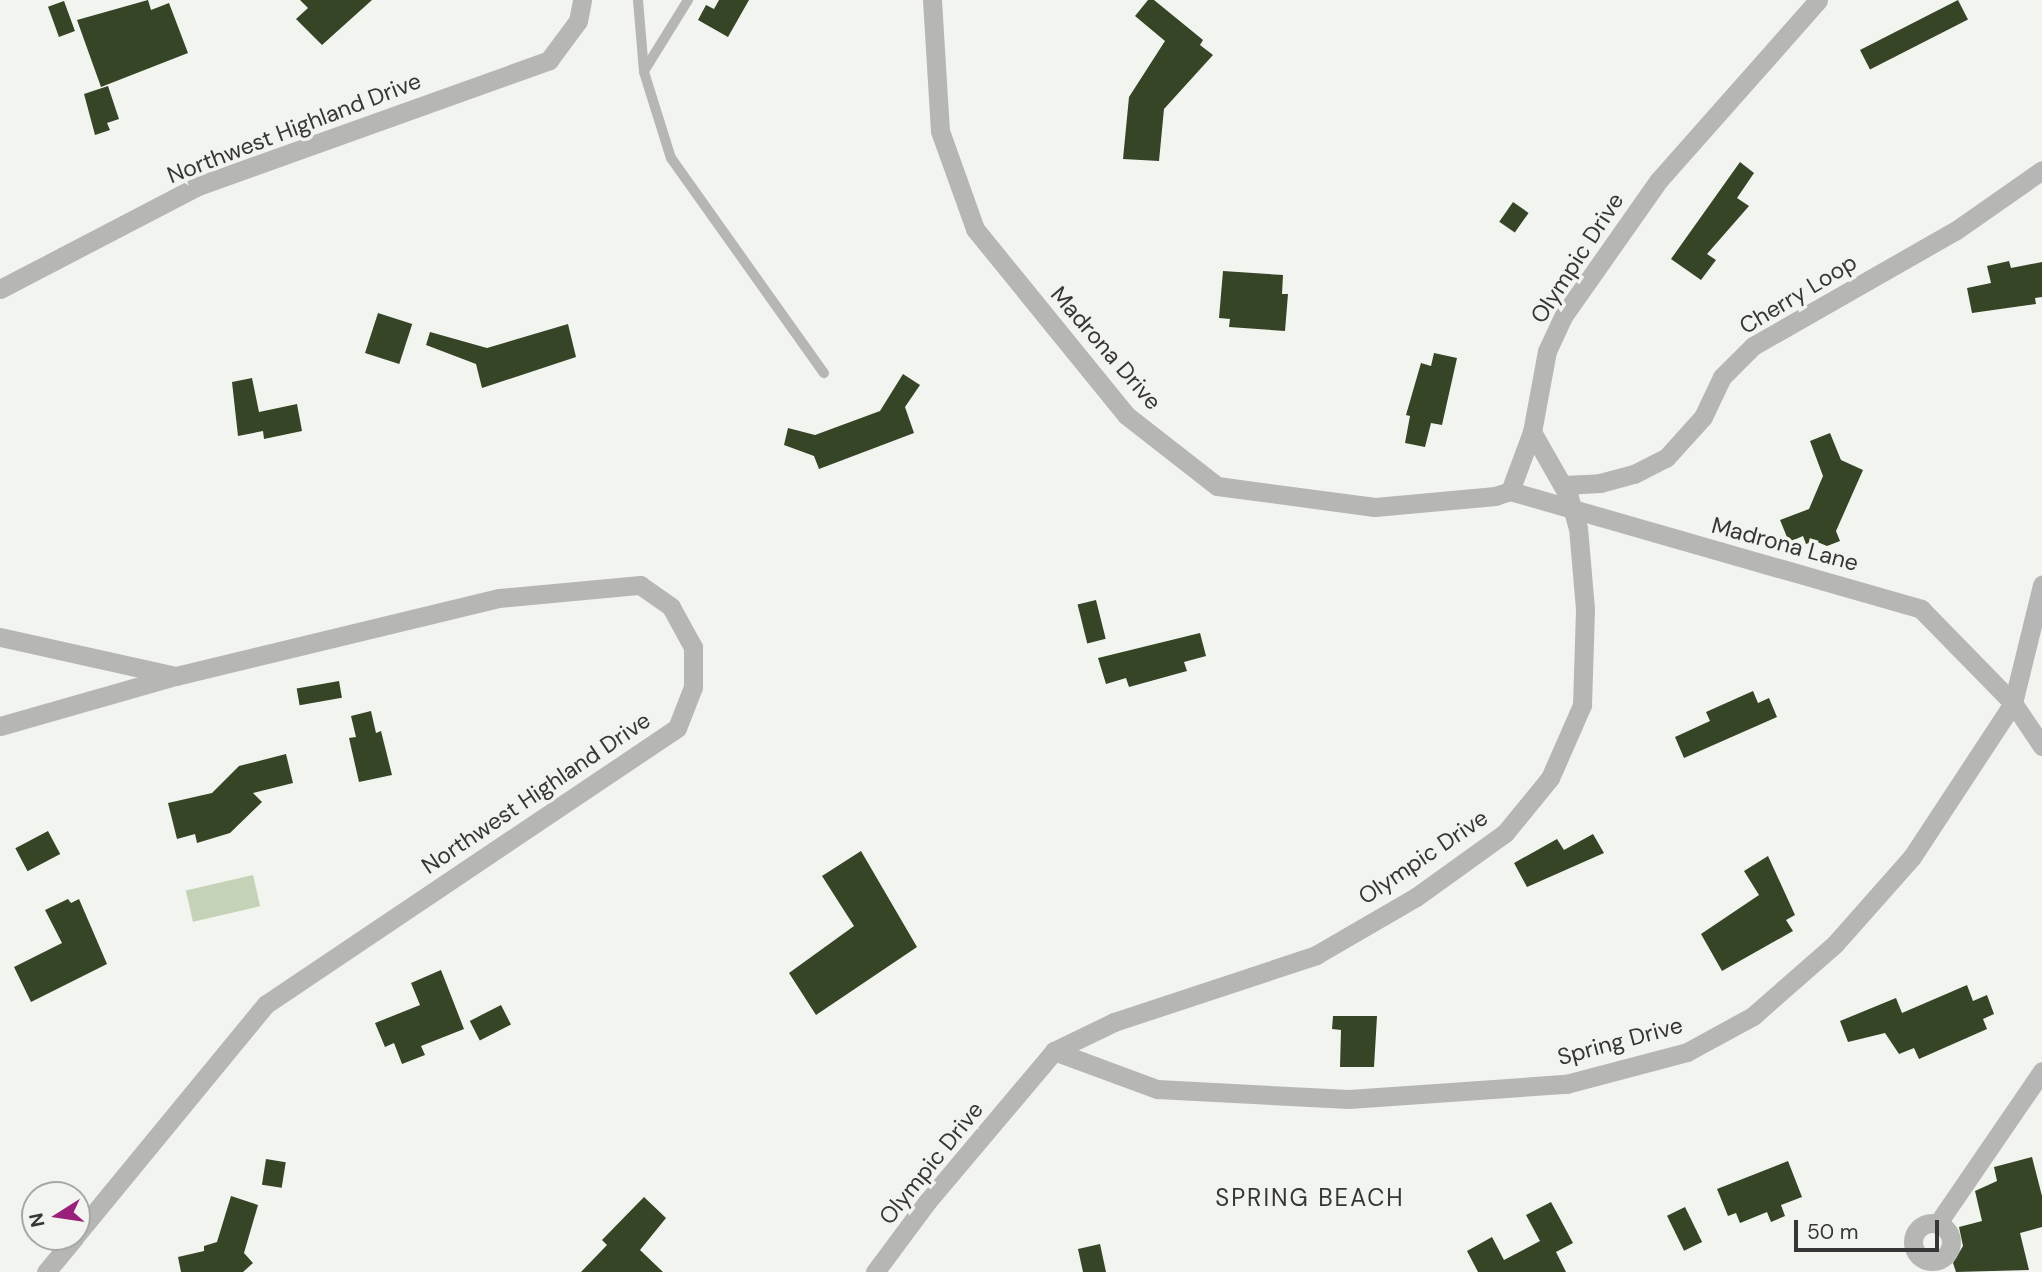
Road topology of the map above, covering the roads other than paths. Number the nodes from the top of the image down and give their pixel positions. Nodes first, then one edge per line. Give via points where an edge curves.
1 (582, 0) edge
2 (638, 0) edge
3 (688, 0) edge
4 (932, 0) edge
5 (1818, 0) edge
6 (644, 72) junction
7 (2042, 170) edge
8 (0, 289) edge
9 (824, 373) dead end
10 (1532, 432) junction
11 (1510, 491) junction
12 (1567, 491) junction
13 (2042, 585) edge
14 (0, 637) edge
15 (176, 676) junction
16 (2013, 703) junction
17 (0, 726) edge
18 (2042, 746) edge
19 (1054, 1051) junction
20 (2042, 1071) edge
21 (91, 1218) edge
22 (1938, 1223) dead end
23 (64, 1251) edge
24 (46, 1272) edge
25 (875, 1272) edge

1 - 8 street, Northwest Highland Drive via 578,21 549,60 198,186
2 - 6 lane
3 - 6 lane
4 - 11 street, Madrona Drive via 940,131 975,229 1126,415 1217,486 1375,508
5 - 10 street, Olympic Drive via 1659,180 1564,315 1547,351
6 - 9 lane via 671,158
7 - 12 street, Cherry Loop via 1955,231 1753,346 1722,377 1703,417 1666,458 1623,477
10 - 11 street
10 - 12 street, Olympic Drive
11 - 16 street, Madrona Lane via 1922,609
12 - 19 street, Olympic Drive, bridge via 1578,528 1586,658 1582,705 1550,778 1505,833 1416,897 1316,955 1114,1022
13 - 16 street, Spring Drive
14 - 15 street, Northwest Highland Drive
15 - 17 street
15 - 21 street, Northwest Highland Drive via 499,598 640,585 671,607 693,647 693,687 677,728 266,1004
16 - 18 street
16 - 19 street, Spring Drive via 1912,857 1835,944 1753,1016 1687,1052 1566,1084 1349,1099 1157,1088
19 - 25 street, Olympic Drive via 927,1202
20 - 22 street
23 - 24 street, Northwest Highland Drive

